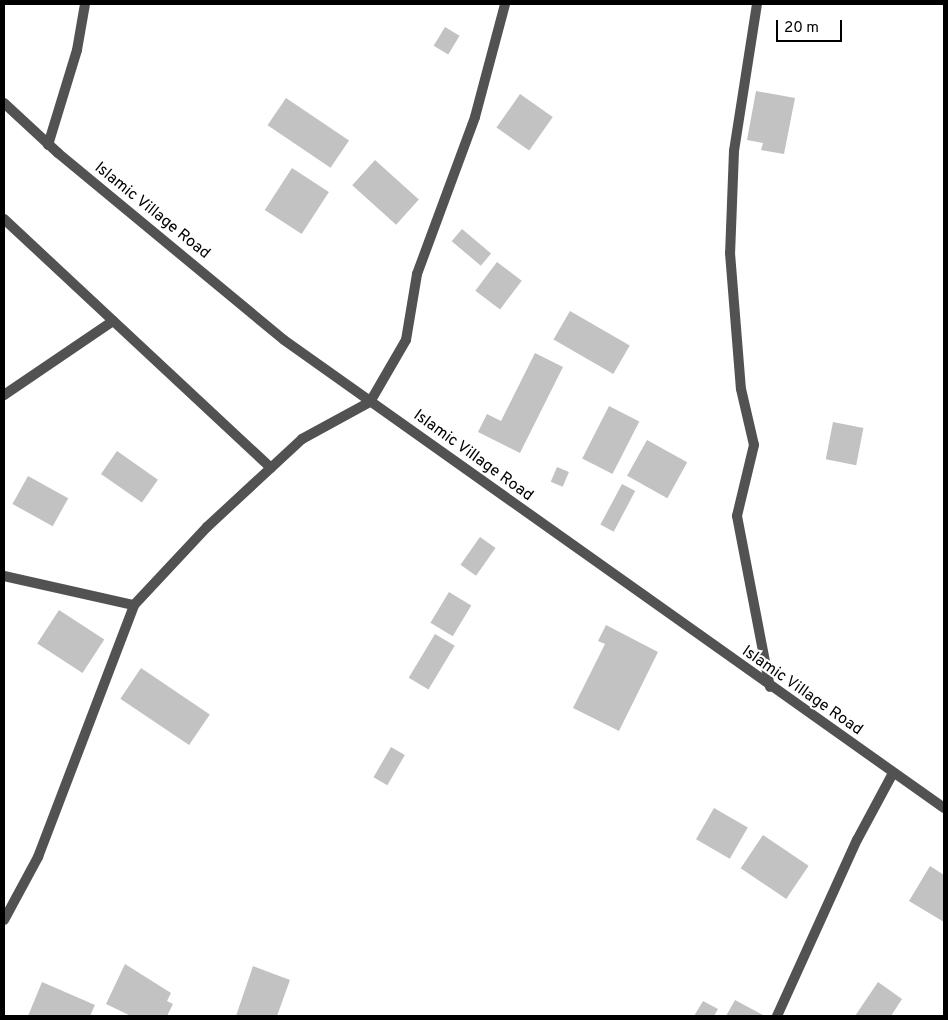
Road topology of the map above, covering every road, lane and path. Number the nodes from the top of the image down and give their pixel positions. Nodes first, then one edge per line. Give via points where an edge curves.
1 (85, 4) edge
2 (506, 4) edge
3 (756, 4) edge
4 (4, 103) edge
5 (48, 145) junction
6 (4, 219) edge
7 (113, 321) junction
8 (4, 395) edge
9 (370, 402) junction
10 (271, 468) junction
11 (4, 576) edge
12 (134, 605) junction
13 (770, 687) junction
14 (893, 773) junction
15 (944, 808) edge
16 (4, 920) edge
17 (778, 1016) edge

1 - 5 street via 77,50
2 - 9 street via 475,117 417,274 406,340
3 - 13 street via 734,151 730,253 741,389 754,445 737,516
4 - 5 street, Islamic Village Road
5 - 9 street, Islamic Village Road via 284,340
6 - 7 street
7 - 8 street
7 - 10 street
9 - 10 street via 302,439
9 - 13 street, Islamic Village Road
10 - 12 street via 207,527
11 - 12 street
12 - 16 street via 38,856
13 - 14 street, Islamic Village Road
14 - 15 street, Islamic Village Road
14 - 17 street via 857,840

